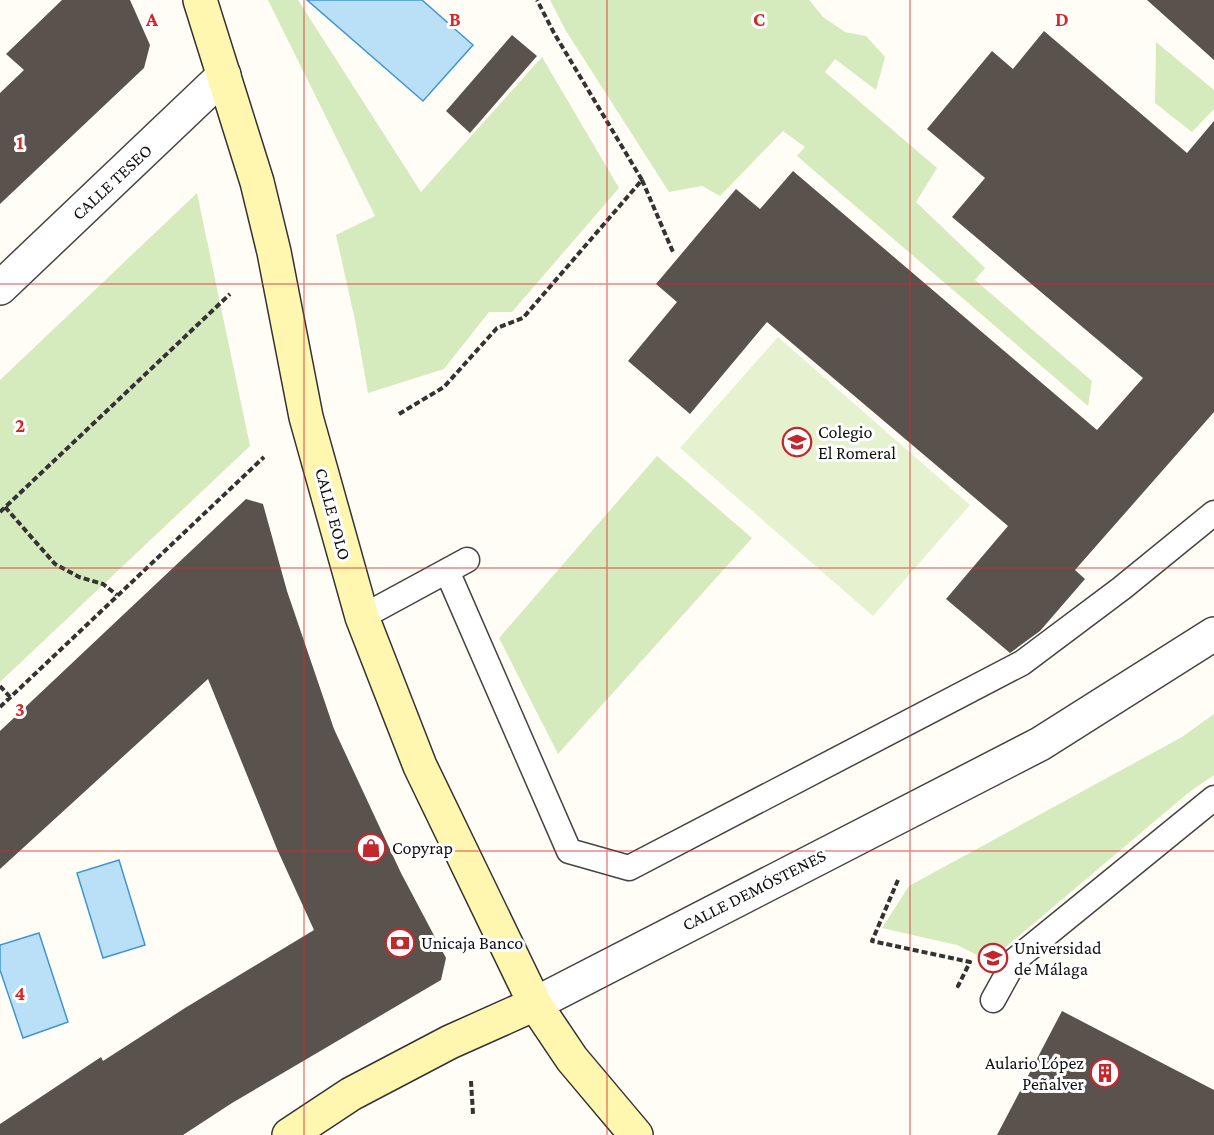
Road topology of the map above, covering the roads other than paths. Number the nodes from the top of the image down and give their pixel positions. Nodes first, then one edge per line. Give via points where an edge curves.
1 (200, 0) edge
2 (224, 75) junction
3 (0, 288) edge
4 (1214, 513) edge
5 (362, 617) junction
6 (1214, 634) edge
7 (1214, 798) edge
8 (993, 1000) road end
9 (535, 1004) junction
10 (289, 1135) edge
11 (636, 1135) edge

1 - 2 main road, CALLE EOLO
2 - 3 street, CALLE TESEO
2 - 5 main road, CALLE EOLO via 257,182 306,417
4 - 5 lane via 1022,663 629,868 569,851 457,565
5 - 9 main road, CALLE EOLO via 420,766
6 - 9 street, CALLE DEMÓSTENES via 1040,744
7 - 8 lane via 1015,960
9 - 10 main road, CALLE DEMÓSTENES via 450,1042 351,1094
9 - 11 main road, CALLE EOLO via 572,1059

